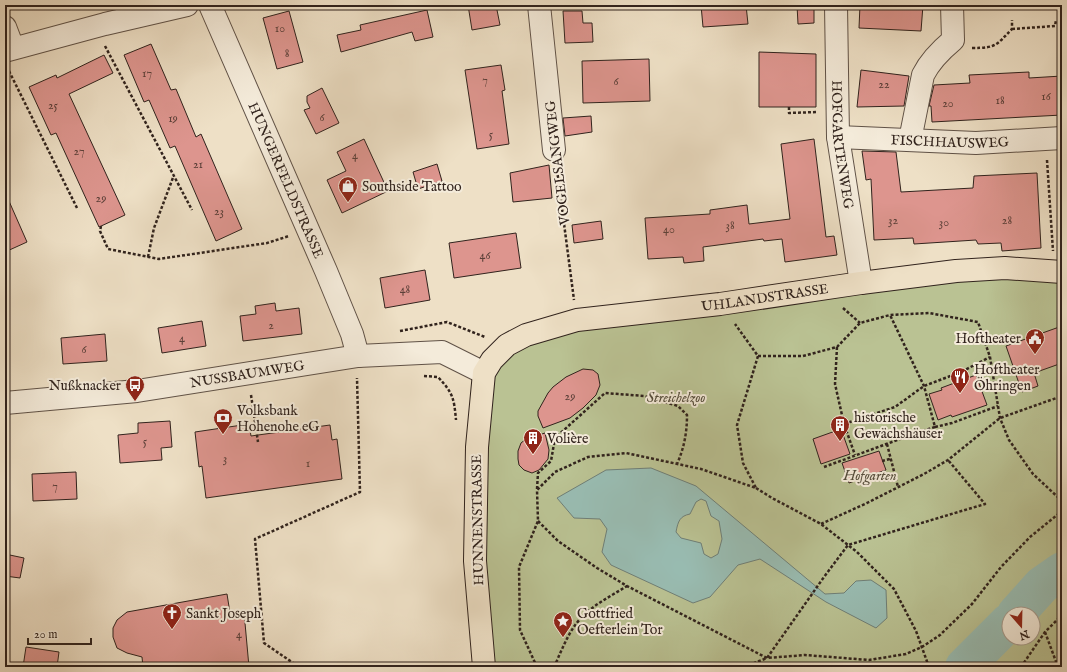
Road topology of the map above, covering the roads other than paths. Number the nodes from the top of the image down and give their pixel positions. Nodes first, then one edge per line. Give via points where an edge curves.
1 (187, 5) edge
2 (210, 5) edge
3 (539, 5) edge
4 (836, 5) edge
5 (952, 5) edge
6 (5, 27) edge
7 (9, 49) edge
8 (838, 137) junction
9 (1054, 139) edge
10 (910, 140) junction
11 (554, 150) road end
12 (1058, 272) edge
13 (861, 283) junction
14 (358, 365) junction
15 (484, 373) junction
16 (5, 404) edge
17 (484, 667) edge

1 - 7 street
2 - 14 street, HUNGERFELDSTRASSE via 352,334
3 - 11 street, VOGELSANGWEG
4 - 8 street, HOFGARTENWEG
5 - 10 street via 953,40 942,49 923,75
6 - 7 street
8 - 10 street, FISCHHAUSWEG
8 - 13 street, HOFGARTENWEG
9 - 10 street, FISCHHAUSWEG via 976,143
12 - 13 main road, UHLANDSTRASSE via 1005,268 956,271
13 - 15 main road, UHLANDSTRASSE via 720,304 576,320 526,335 506,345
14 - 15 street, NUSSBAUMWEG via 442,352
14 - 16 street, NUSSBAUMWEG via 248,374 137,391
15 - 17 main road, HUNNENSTRASSE via 476,447 476,553

